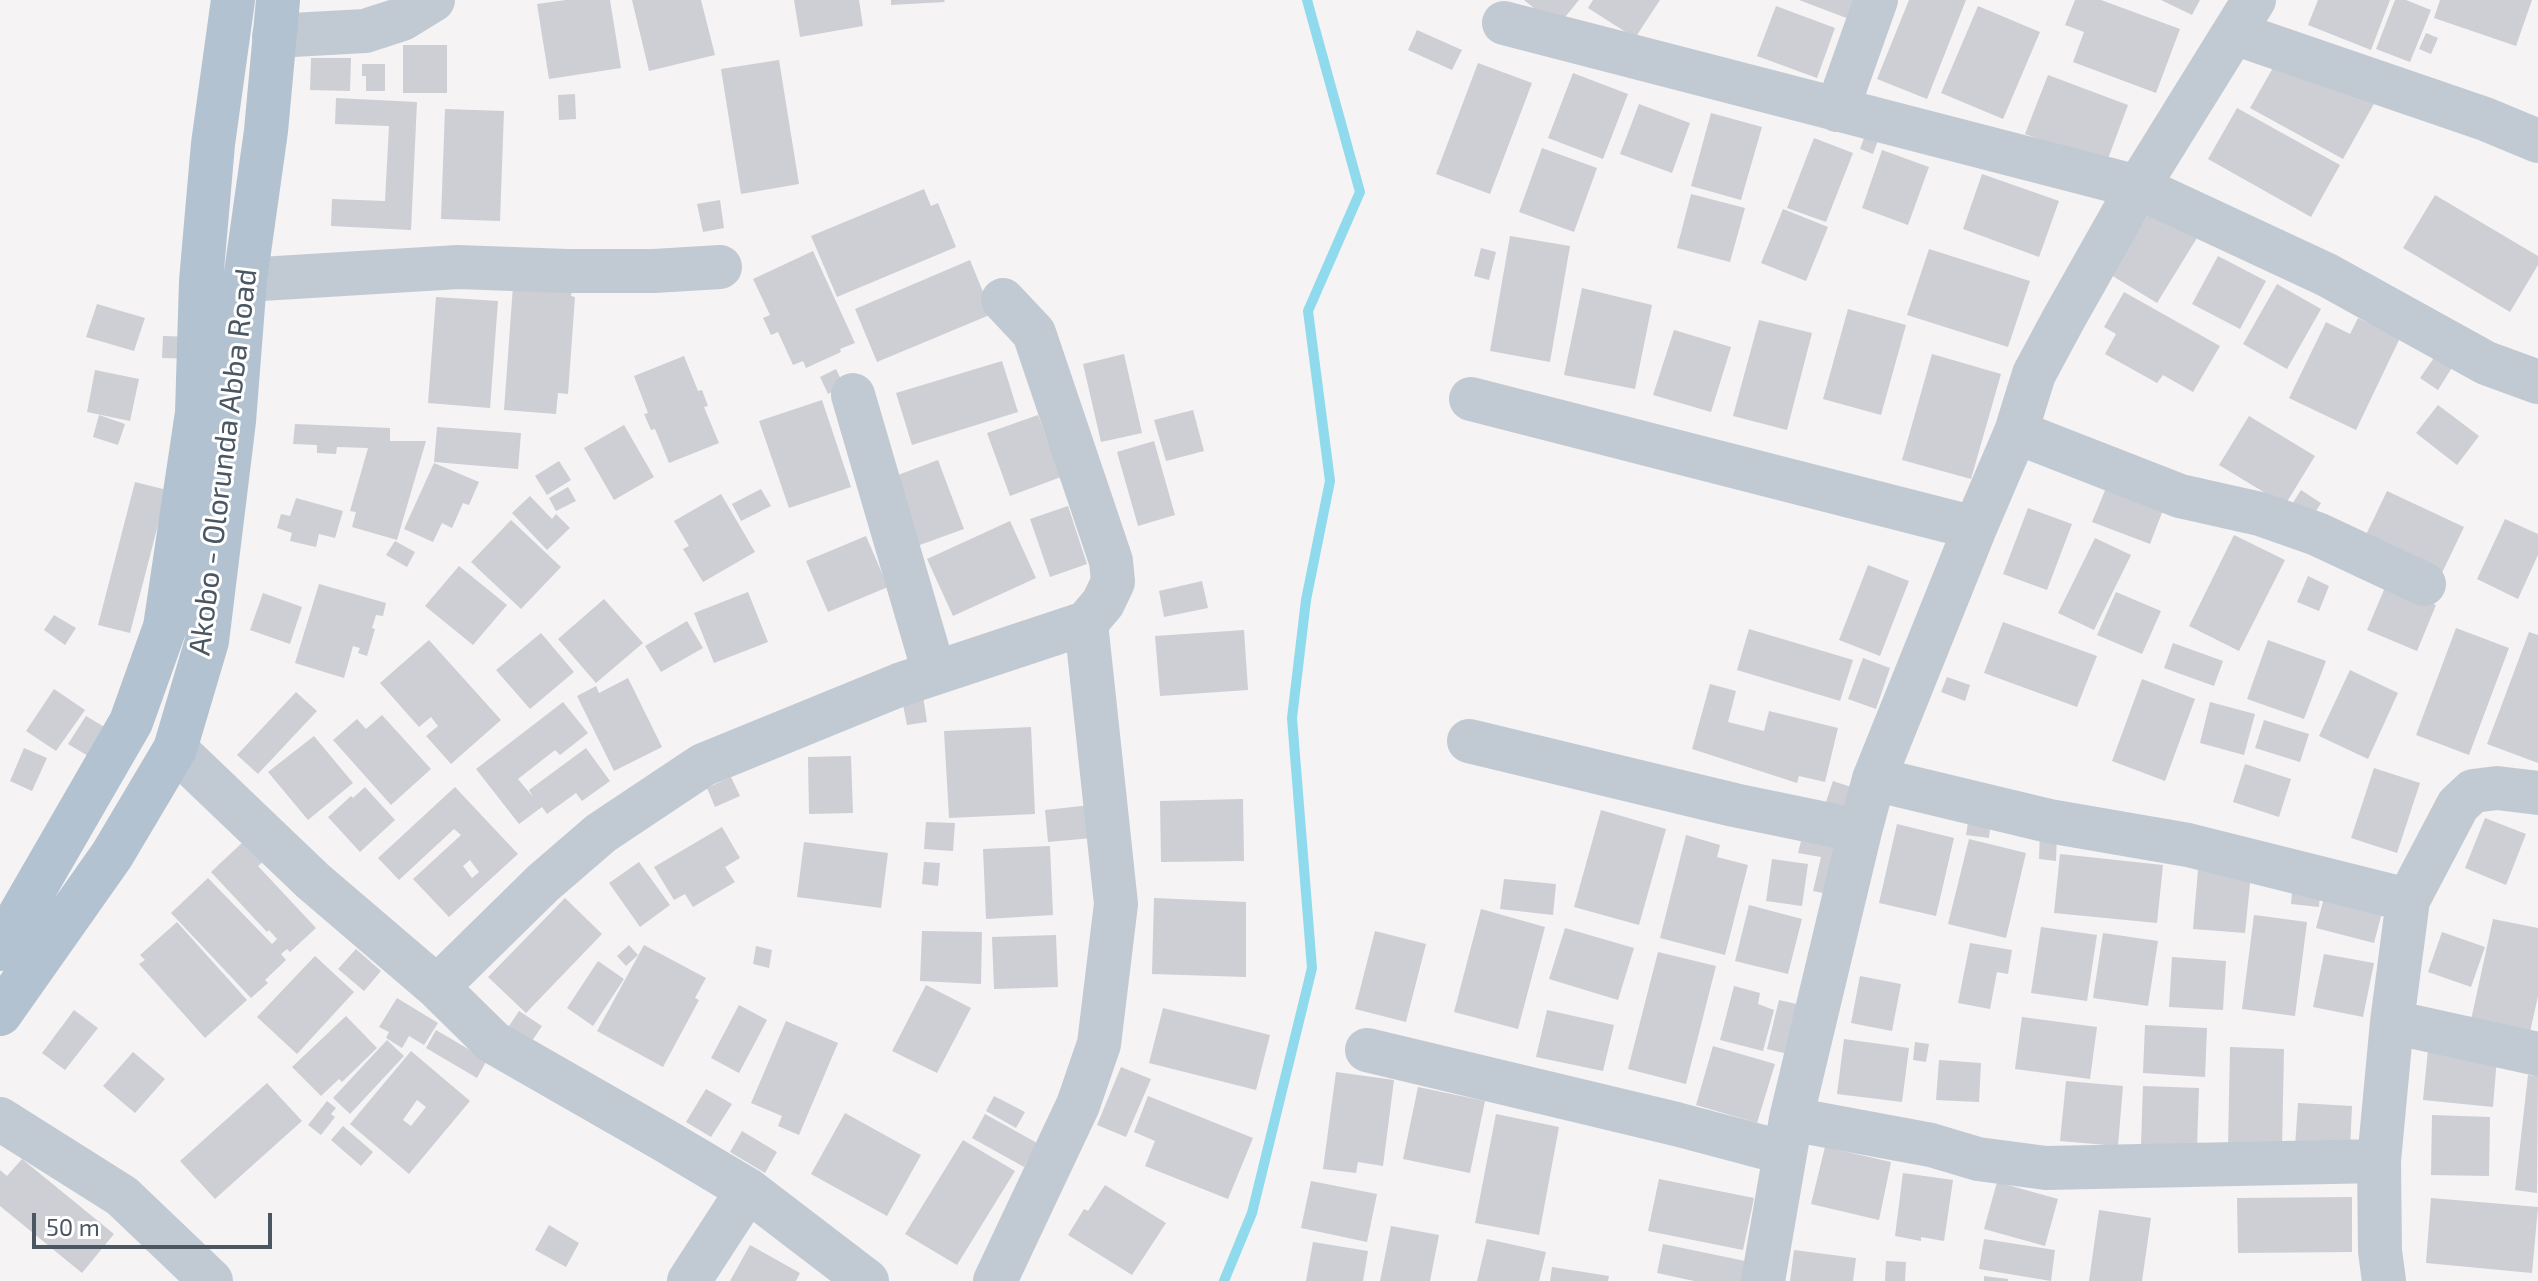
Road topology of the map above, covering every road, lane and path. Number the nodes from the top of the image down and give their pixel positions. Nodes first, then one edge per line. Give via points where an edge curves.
1 (233, 0) edge
2 (433, 0) edge
3 (1876, 0) edge
4 (2244, 16) edge
5 (276, 18) edge
6 (1504, 23) dead end
7 (1837, 110) junction
8 (2538, 141) edge
9 (2138, 187) junction
10 (720, 267) dead end
11 (245, 280) junction
12 (1003, 300) dead end
13 (2538, 382) edge
14 (853, 395) dead end
15 (1471, 399) dead end
16 (2016, 432) junction
17 (1975, 528) junction
18 (2424, 584) dead end
19 (1086, 623) junction
20 (934, 672) junction
21 (1469, 741) dead end
22 (175, 749) junction
23 (1874, 779) junction
24 (2538, 793) edge
25 (1860, 831) junction
26 (2408, 900) junction
27 (20, 941) edge
28 (437, 987) junction
29 (0, 1014) edge
30 (2392, 1022) junction
31 (1367, 1050) dead end
32 (2538, 1054) edge
33 (0, 1119) edge
34 (1788, 1136) junction
35 (2379, 1161) junction
36 (748, 1190) junction
37 (211, 1281) edge
38 (689, 1281) edge
39 (867, 1281) edge
40 (995, 1281) edge
41 (1763, 1281) edge
42 (2384, 1281) edge

1 - 27 main road, Akobo - Olorunda Abba Road via 202,265 197,413 165,627 131,722
2 - 5 street via 402,19 365,31
3 - 7 street
4 - 8 street
4 - 9 street
5 - 11 main road, Akobo - Olorunda Abba Road
6 - 7 street
7 - 9 street
9 - 13 street via 2327,275 2486,363
9 - 16 street via 2034,374
10 - 11 street via 458,267
11 - 22 main road, Akobo - Olorunda Abba Road via 207,641
12 - 19 street via 1034,333 1111,561 1113,582
14 - 20 street
15 - 17 street
16 - 17 street
16 - 18 street via 2180,496 2260,514 2317,534
17 - 23 street
19 - 20 street
19 - 40 street via 1116,904 1099,1044 1078,1105
20 - 28 street via 703,765 601,833
21 - 25 street
22 - 27 main road, Akobo - Olorunda Abba Road via 112,855
22 - 28 street via 313,881
23 - 25 street
23 - 26 street via 2049,821 2188,845
24 - 26 street via 2473,791 2458,805
25 - 34 street
26 - 30 street
27 - 29 main road, Akobo - Olorunda Abba Road
28 - 36 street via 493,1042
30 - 32 street
30 - 35 street
31 - 34 street via 1676,1124
33 - 37 street via 122,1196
34 - 35 street via 1931,1145 1978,1159 2046,1168
34 - 41 street
35 - 42 street
36 - 38 street
36 - 39 street

